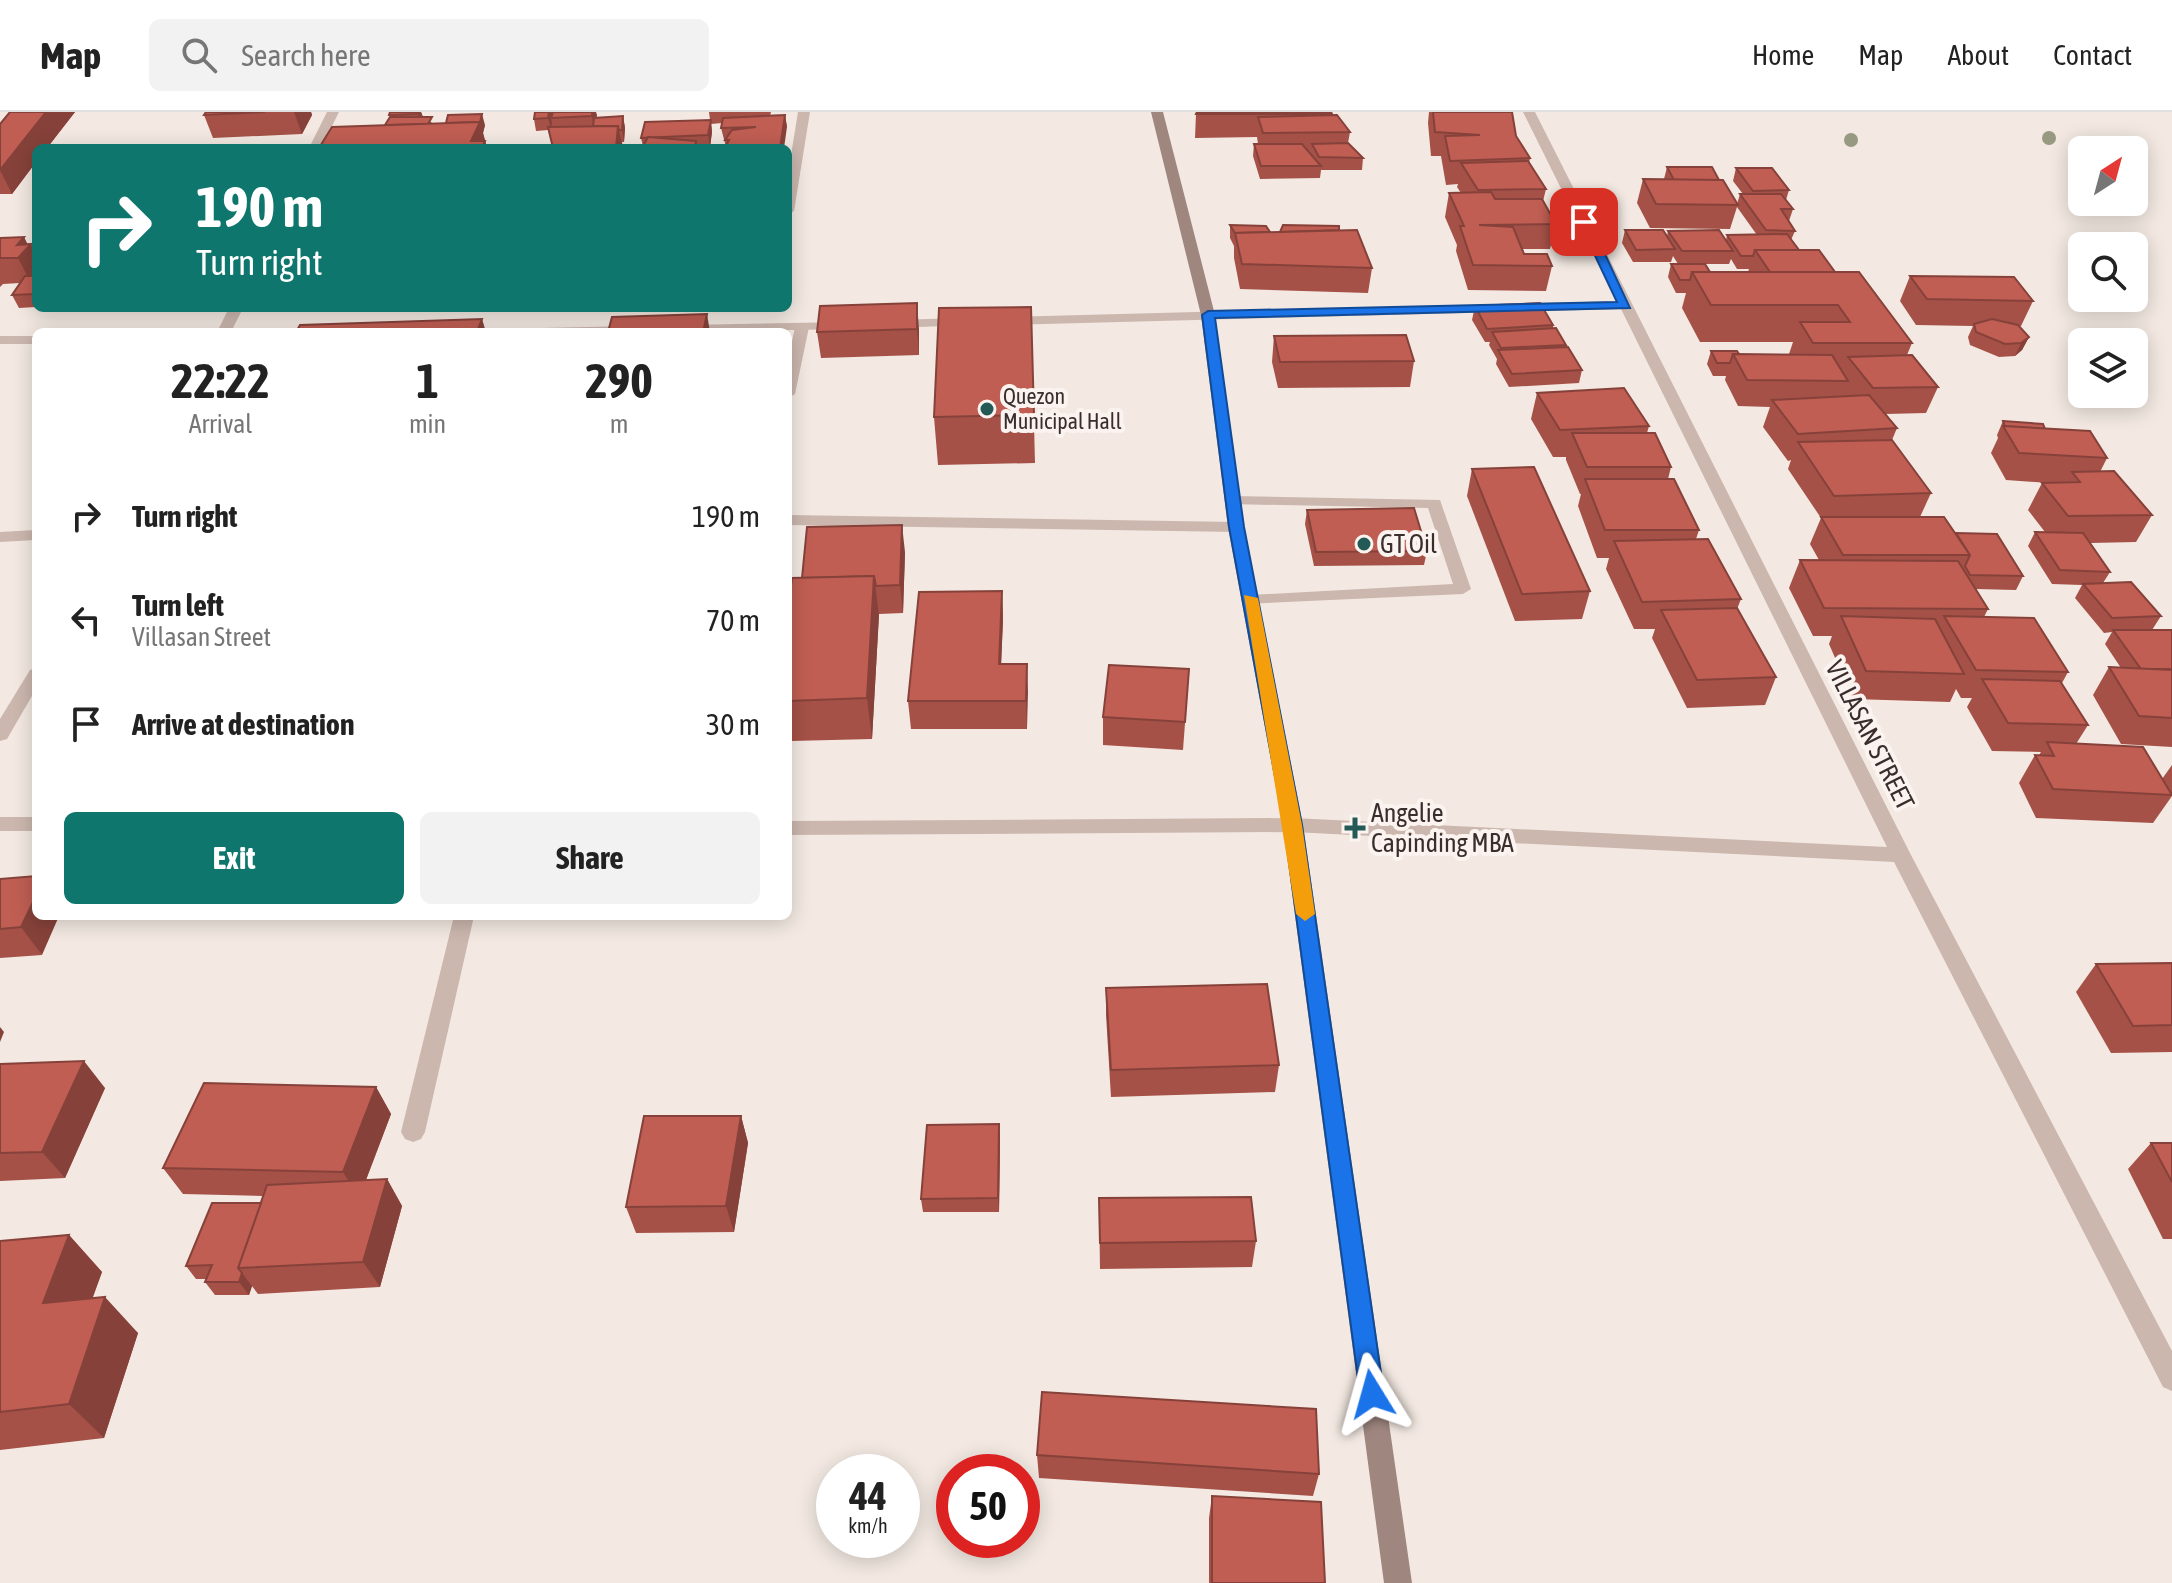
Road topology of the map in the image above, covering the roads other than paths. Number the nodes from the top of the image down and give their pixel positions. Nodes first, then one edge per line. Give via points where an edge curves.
1 (333, 112) edge
2 (804, 112) edge
3 (1157, 112) edge
4 (1529, 112) edge
5 (317, 144) edge
6 (792, 186) edge
7 (1625, 305) junction
8 (771, 312) edge
9 (1208, 315) junction
10 (989, 321) edge
11 (974, 322) edge
12 (864, 325) edge
13 (880, 325) edge
14 (769, 327) junction
15 (802, 327) junction
16 (731, 328) edge
17 (0, 340) edge
18 (32, 340) edge
19 (792, 375) edge
20 (1233, 501) junction
21 (792, 520) edge
22 (1236, 527) junction
23 (32, 535) edge
24 (0, 537) edge
25 (1250, 600) junction
26 (32, 681) edge
27 (0, 735) edge
28 (0, 824) edge
29 (32, 824) edge
30 (1293, 825) junction
31 (792, 828) edge
32 (1901, 855) junction
33 (463, 920) edge
34 (413, 1132) dead end
35 (2172, 1378) edge
36 (1398, 1583) edge

1 - 5 street
2 - 6 street
3 - 9 main road
4 - 7 street, VILLASAN STREET
7 - 9 street
7 - 32 street, VILLASAN STREET
8 - 14 street
9 - 10 street
9 - 20 main road
11 - 13 street
12 - 15 street
14 - 15 street
14 - 16 street
15 - 19 street
17 - 18 street
20 - 22 main road
20 - 25 street via 1434,503 1463,589
21 - 22 street
22 - 25 main road
23 - 24 street
25 - 30 main road
26 - 27 street
28 - 29 street
30 - 31 street
30 - 32 street
30 - 36 main road
32 - 35 street, VILLASAN STREET
33 - 34 street

